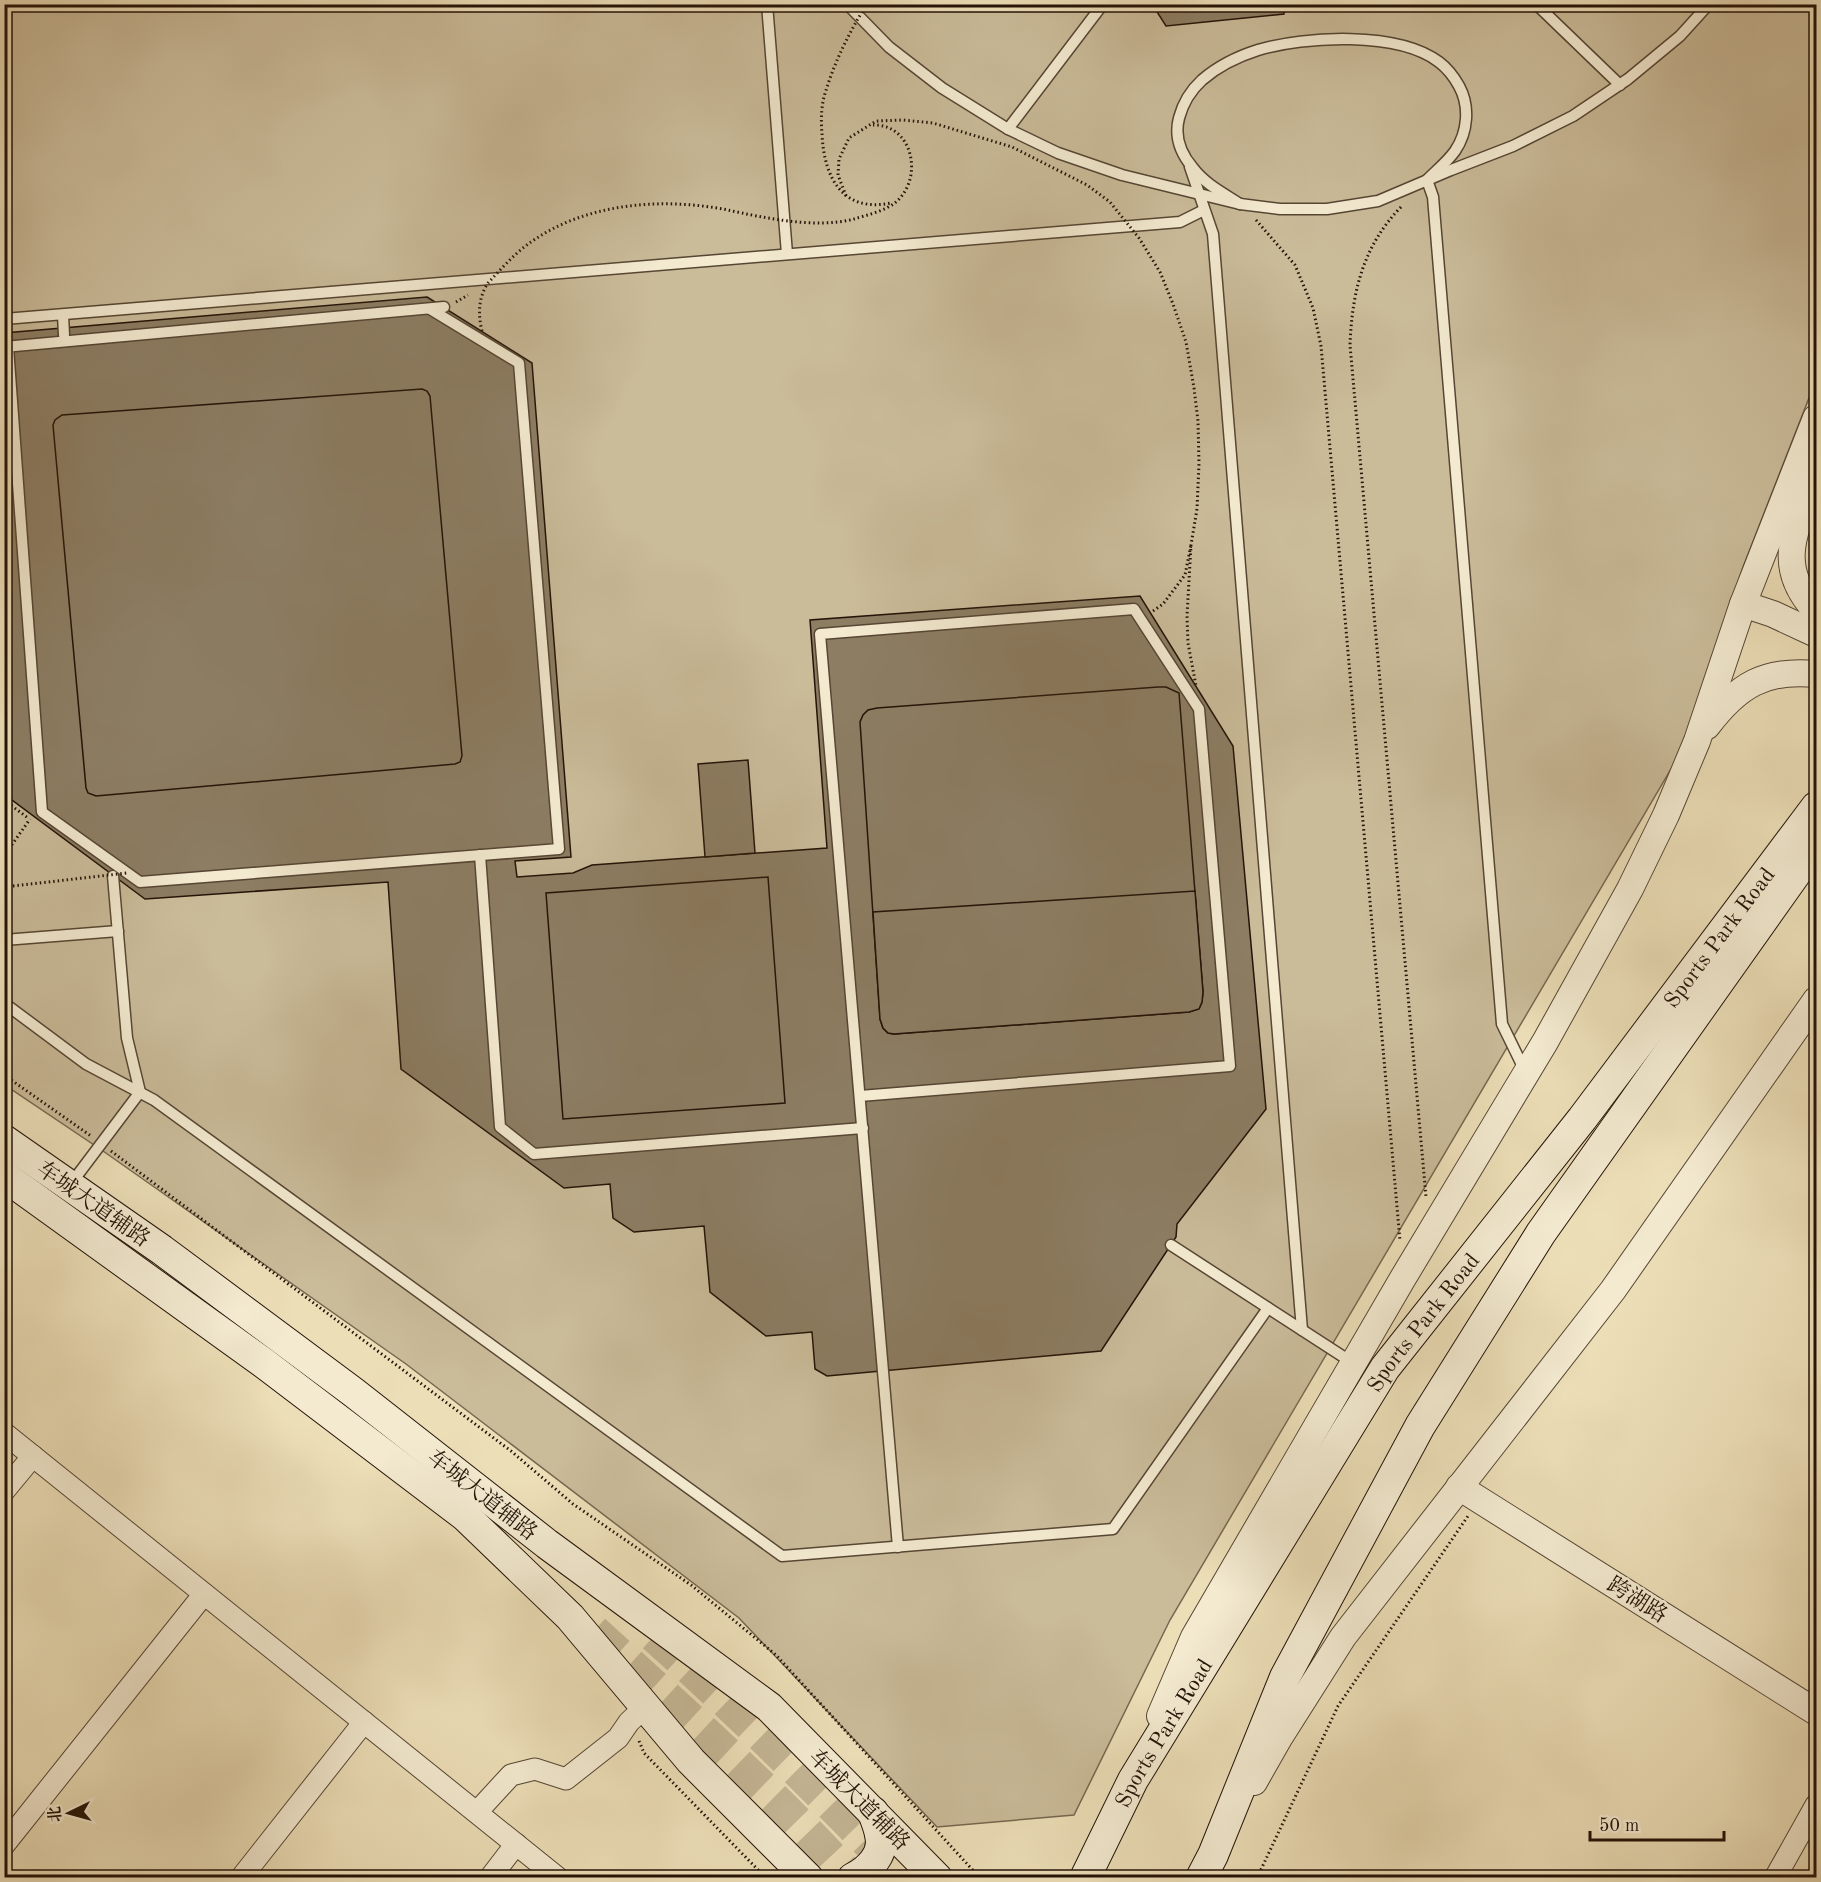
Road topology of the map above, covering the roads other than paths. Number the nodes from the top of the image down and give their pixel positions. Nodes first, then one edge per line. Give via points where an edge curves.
1 (767, 4) edge
2 (847, 4) edge
3 (1103, 4) edge
4 (1536, 4) edge
5 (1709, 4) edge
6 (1620, 85) junction
7 (1008, 129) junction
8 (1188, 161) junction
9 (1427, 180) junction
10 (1169, 185) junction
11 (1198, 192) junction
12 (1240, 204) junction
13 (1204, 210) junction
14 (787, 254) junction
15 (444, 307) dead end
16 (430, 309) junction
17 (63, 315) junction
18 (4, 319) edge
19 (64, 335) dead end
20 (6, 347) edge
21 (1816, 418) edge
22 (1816, 478) edge
23 (1743, 604) junction
24 (1816, 611) edge
25 (1816, 634) edge
26 (1816, 674) edge
27 (1696, 741) junction
28 (1816, 807) edge
29 (1816, 845) edge
30 (480, 855) junction
31 (113, 876) dead end
32 (118, 931) junction
33 (4, 940) edge
34 (1816, 1000) edge
35 (4, 1003) edge
36 (1809, 1024) edge
37 (1526, 1074) junction
38 (140, 1092) junction
39 (860, 1096) junction
40 (863, 1128) junction
41 (4, 1140) edge
42 (4, 1176) edge
43 (69, 1185) junction
44 (1171, 1245) dead end
45 (1268, 1308) junction
46 (1302, 1330) junction
47 (1354, 1363) junction
48 (4, 1434) edge
49 (33, 1456) junction
50 (4, 1491) edge
51 (1469, 1493) junction
52 (898, 1547) junction
53 (204, 1594) junction
54 (1816, 1712) edge
55 (638, 1714) junction
56 (364, 1722) junction
57 (1133, 1780) junction
58 (1816, 1805) edge
59 (477, 1812) junction
60 (873, 1812) junction
61 (516, 1844) junction
62 (4, 1845) edge
63 (1207, 1866) edge
64 (1086, 1877) edge
65 (241, 1878) edge
66 (490, 1878) edge
67 (558, 1878) edge
68 (808, 1878) edge
69 (854, 1878) edge
70 (937, 1878) edge
71 (1775, 1878) edge

1 - 14 lane
2 - 7 lane via 889,47 942,88
3 - 7 lane
4 - 6 lane
5 - 6 lane via 1680,36
6 - 9 lane via 1573,116 1513,146
7 - 10 lane via 1058,153 1122,175
8 - 9 lane via 1180,147 1177,128 1191,92 1203,79 1258,50 1338,39 1380,40 1438,61 1464,95 1467,116 1462,136 1455,151
8 - 10 lane via 1186,179
8 - 11 lane
8 - 12 lane via 1209,184
9 - 12 lane via 1378,201 1327,208 1280,209
9 - 37 lane via 1433,197 1502,1024
10 - 11 lane
11 - 12 lane
11 - 13 lane
13 - 14 lane via 1180,222
13 - 46 lane via 1213,234
14 - 17 lane
15 - 16 lane
16 - 20 lane
16 - 30 lane via 519,363 559,849
17 - 18 lane
17 - 19 lane
20 - 30 lane via 42,812 140,882
21 - 23 street
22 - 24 street via 1794,532 1791,557 1796,580
23 - 25 street
23 - 27 street
26 - 27 street via 1779,674 1757,680 1733,696
27 - 37 street via 1630,889
28 - 57 main road, Sports Park Road via 1582,1119 1385,1368
29 - 63 main road, Sports Park Road via 1541,1233 1420,1426 1285,1677
30 - 40 lane via 500,1127 534,1154
31 - 32 lane
32 - 33 lane
32 - 38 lane via 127,1038
34 - 36 street
35 - 38 lane via 86,1064
36 - 51 street
37 - 47 street
38 - 43 lane
38 - 52 lane via 782,1556
39 - 39 lane via 820,634 1134,609 1199,709 1230,1066
39 - 40 lane
40 - 52 lane
41 - 43 main road, 车城大道辅路
42 - 55 main road, 车城大道辅路 via 265,1364 465,1516 570,1617
43 - 60 main road, 车城大道辅路 via 344,1384 547,1544 769,1707
44 - 45 lane
45 - 46 lane
45 - 52 lane via 1113,1529
46 - 47 lane
47 - 57 street via 1194,1637
48 - 49 street
49 - 50 street
49 - 53 street
51 - 54 street, 跨湖路
51 - 63 street via 1343,1637 1279,1738
53 - 56 street
53 - 62 street
55 - 59 street via 618,1738 566,1779 535,1769 511,1775
55 - 68 main road, 车城大道辅路 via 692,1761
56 - 59 street
56 - 65 street
57 - 64 main road, Sports Park Road
58 - 71 street
59 - 61 street
60 - 69 main road via 881,1838 877,1857
60 - 70 main road, 车城大道辅路
61 - 66 street
61 - 67 street

